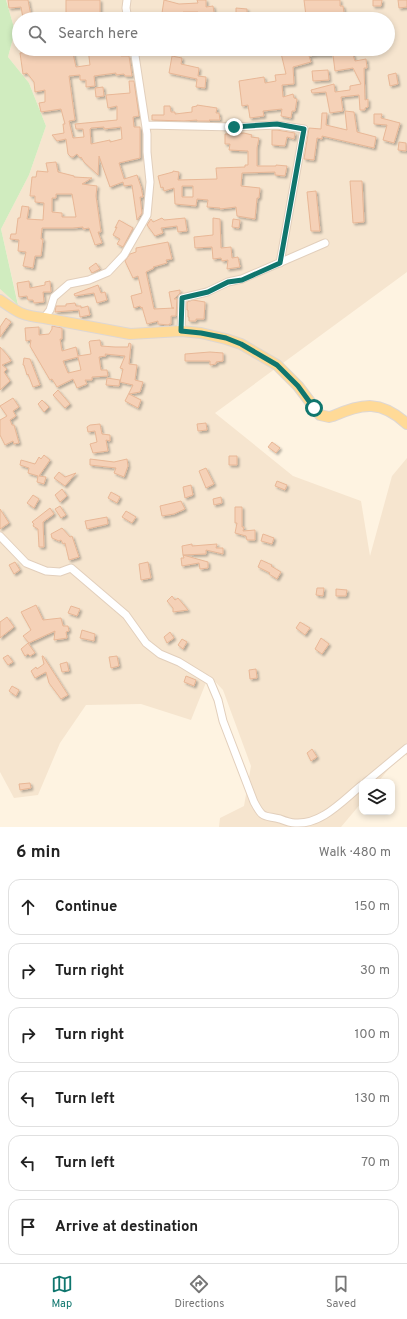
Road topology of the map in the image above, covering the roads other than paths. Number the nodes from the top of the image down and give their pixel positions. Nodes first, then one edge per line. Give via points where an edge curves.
1 (127, 0) edge
2 (127, 12) edge
3 (135, 56) edge
4 (146, 125) junction
5 (325, 243) dead end
6 (280, 263) junction
7 (0, 300) edge
8 (44, 318) junction
9 (181, 331) junction
10 (407, 424) edge
11 (0, 536) edge
12 (407, 748) edge
13 (370, 779) edge
14 (359, 788) edge

1 - 2 street
3 - 4 street
4 - 6 street via 234,127 277,124 304,129
4 - 8 street via 150,182 147,215 124,254 108,272 89,280 68,284 54,297
5 - 6 street
6 - 9 street via 242,280 228,282 208,292 182,298
7 - 8 main road via 23,315
8 - 9 main road via 130,334
9 - 10 main road via 226,338 277,365 298,386 320,415 329,417 356,407 370,405 397,415
11 - 14 street via 26,563 46,571 60,572 71,568 126,615 146,643 160,654 179,662 210,682 254,802 264,817 296,823 315,820 331,811
12 - 13 street

